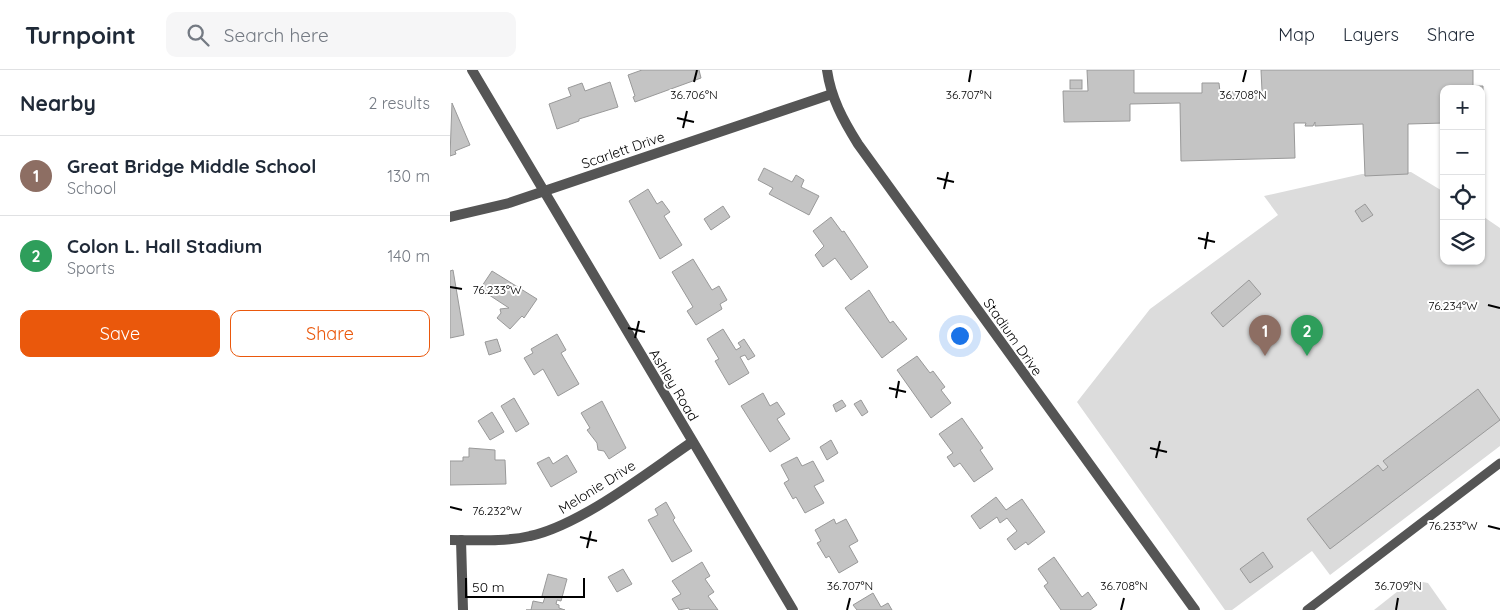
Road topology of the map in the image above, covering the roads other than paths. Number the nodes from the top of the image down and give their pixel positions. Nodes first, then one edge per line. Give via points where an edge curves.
1 (472, 70) edge
2 (827, 70) edge
3 (832, 94) junction
4 (543, 192) junction
5 (450, 217) edge
6 (692, 442) junction
7 (1500, 463) edge
8 (450, 540) edge
9 (461, 540) junction
10 (463, 610) edge
11 (793, 610) edge
12 (1195, 610) edge
13 (1308, 610) edge

1 - 4 street, Ashley Road
2 - 3 street, Stadium Drive
3 - 4 street, Scarlett Drive
3 - 12 street, Stadium Drive via 839,114 858,144
4 - 5 street, Scarlett Drive
4 - 6 street, Ashley Road
6 - 9 street, Melonie Drive via 562,526 530,536
6 - 11 street, Ashley Road
7 - 13 lane
8 - 9 street, Melonie Drive
9 - 10 street

